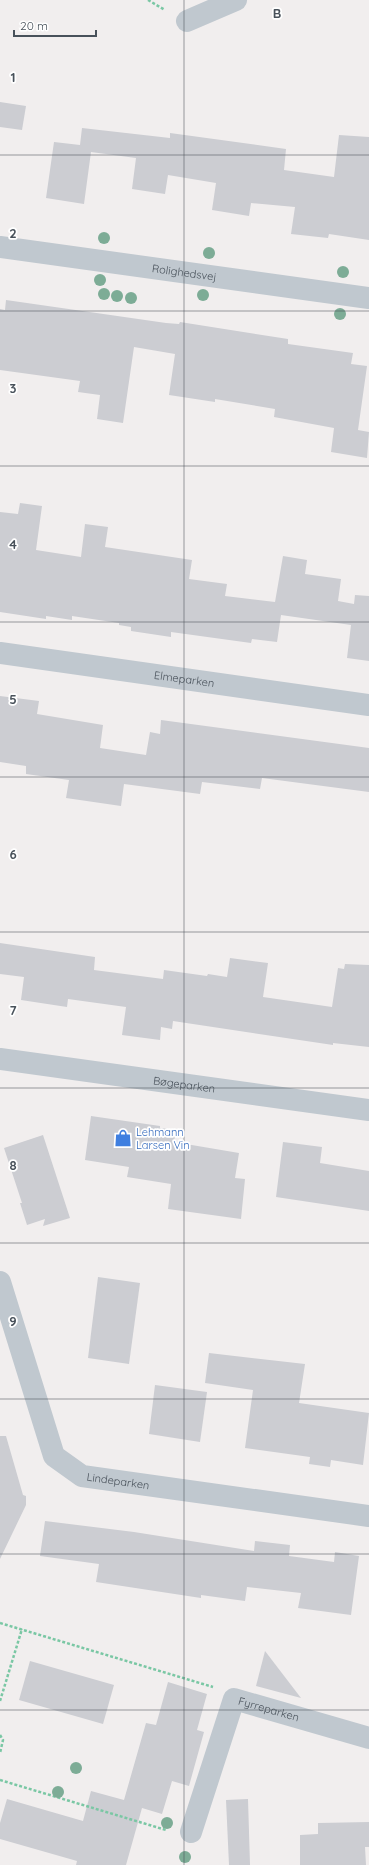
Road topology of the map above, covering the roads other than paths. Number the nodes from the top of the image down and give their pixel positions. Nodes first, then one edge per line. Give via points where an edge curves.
1 (236, 0) edge
2 (187, 21) dead end
3 (0, 247) edge
4 (369, 298) edge
5 (0, 653) edge
6 (369, 705) edge
7 (0, 1059) edge
8 (369, 1110) edge
9 (0, 1282) edge
10 (369, 1516) edge
11 (369, 1738) edge
12 (192, 1832) road end

1 - 2 street
3 - 4 street, Rolighedsvej
5 - 6 street, Elmeparken
7 - 8 street, Bøgeparken
9 - 10 street, Lindeparken via 54,1456 82,1476
11 - 12 street, Fyrreparken via 234,1698

